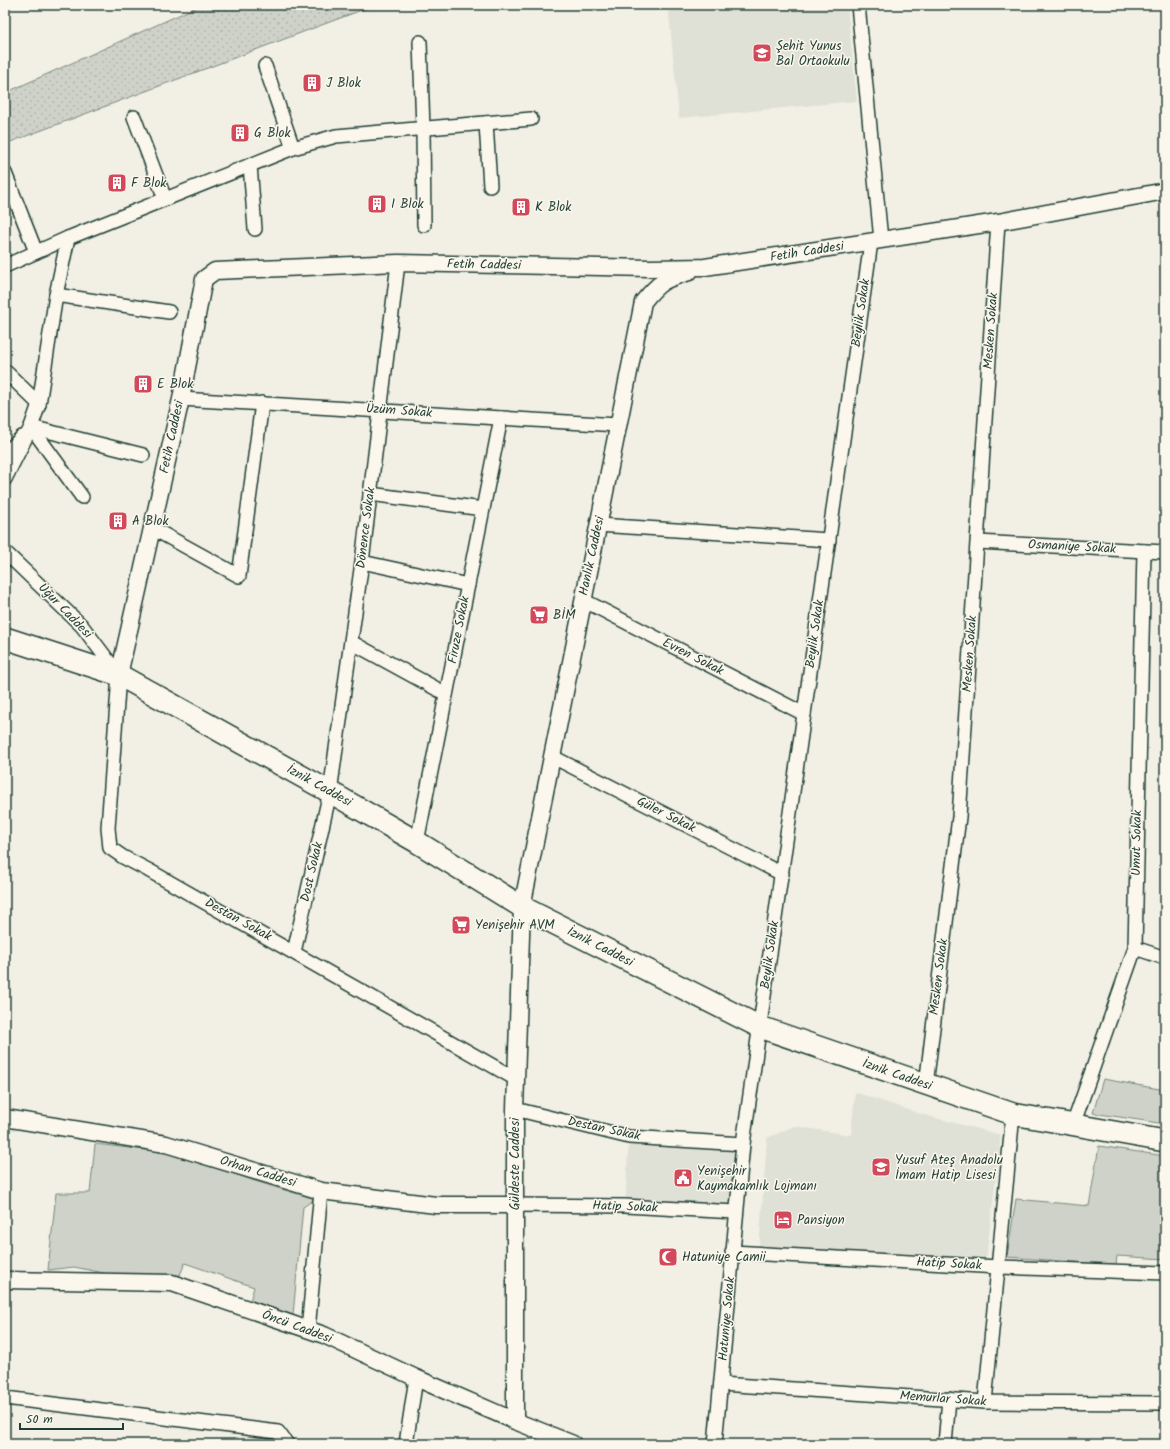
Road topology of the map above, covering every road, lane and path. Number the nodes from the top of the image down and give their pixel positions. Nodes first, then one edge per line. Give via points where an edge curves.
1 (858, 5) edge
2 (420, 42) dead end
3 (265, 66) dead end
4 (134, 117) dead end
5 (531, 120) dead end
6 (486, 123) junction
7 (423, 128) junction
8 (293, 148) junction
9 (250, 165) junction
10 (5, 173) edge
11 (490, 186) dead end
12 (1165, 191) edge
13 (165, 199) junction
14 (998, 222) junction
15 (424, 225) dead end
16 (255, 229) dead end
17 (68, 238) junction
18 (876, 241) junction
19 (36, 252) junction
20 (398, 263) junction
21 (5, 266) edge
22 (706, 267) junction
23 (650, 268) junction
24 (56, 295) junction
25 (643, 302) junction
26 (169, 312) dead end
27 (5, 371) edge
28 (181, 399) junction
29 (262, 403) junction
30 (38, 404) junction
31 (381, 410) junction
32 (501, 418) junction
33 (618, 426) junction
34 (31, 427) junction
35 (5, 454) edge
36 (143, 455) dead end
37 (5, 479) edge
38 (370, 494) junction
39 (82, 497) dead end
40 (483, 509) junction
41 (598, 524) junction
42 (152, 528) junction
43 (829, 540) junction
44 (978, 542) junction
45 (1144, 551) junction
46 (5, 552) edge
47 (1165, 552) edge
48 (362, 562) junction
49 (468, 585) junction
50 (583, 600) junction
51 (5, 638) edge
52 (351, 642) junction
53 (120, 675) junction
54 (446, 694) junction
55 (804, 714) junction
56 (551, 756) junction
57 (330, 792) junction
58 (418, 842) junction
59 (782, 874) junction
60 (522, 907) junction
61 (1135, 948) junction
62 (294, 952) junction
63 (1165, 958) edge
64 (760, 1027) junction
65 (516, 1079) junction
66 (926, 1085) junction
67 (515, 1109) junction
68 (1013, 1114) junction
69 (5, 1118) edge
70 (1073, 1125) junction
71 (1165, 1141) edge
72 (743, 1144) junction
73 (320, 1191) junction
74 (514, 1205) junction
75 (736, 1212) junction
76 (732, 1252) junction
77 (999, 1266) junction
78 (1165, 1273) edge
79 (5, 1280) edge
80 (308, 1330) junction
81 (416, 1378) junction
82 (721, 1384) junction
83 (5, 1398) edge
84 (949, 1399) junction
85 (985, 1402) junction
86 (1165, 1403) edge
87 (515, 1421) junction
88 (531, 1427) junction
89 (287, 1444) edge
90 (406, 1444) edge
91 (538, 1444) edge
92 (573, 1444) edge
93 (715, 1444) edge
94 (945, 1444) edge

1 - 18 street, Beylik Sokak
2 - 7 street
3 - 8 street
4 - 13 street
5 - 6 street
6 - 7 street
6 - 11 street
7 - 8 street via 336,136
7 - 15 street
8 - 9 street
9 - 13 street
9 - 16 street
10 - 19 street
12 - 14 street, Fetih Caddesi
13 - 17 street
14 - 18 street, Fetih Caddesi
14 - 44 street, Mesken Sokak
17 - 19 street
17 - 24 street
18 - 22 street, Fetih Caddesi
18 - 43 street, Beylik Sokak
19 - 21 street
20 - 23 street, Fetih Caddesi
20 - 28 street, Fetih Caddesi via 215,271 204,279
20 - 31 street, Dönence Sokak
22 - 23 street, Fetih Caddesi
22 - 25 street, Hanlık Caddesi via 671,277 657,286
23 - 25 street
24 - 26 street
24 - 30 street
25 - 33 street, Hanlık Caddesi
27 - 30 street
28 - 29 street, Üzüm Sokak
28 - 42 street, Fetih Caddesi
29 - 31 street, Üzüm Sokak
29 - 42 street via 239,576
30 - 34 street
31 - 32 street, Üzüm Sokak
31 - 38 street, Dönence Sokak
32 - 33 street, Üzüm Sokak
32 - 40 street, Firuze Sokak
33 - 41 street, Hanlık Caddesi
34 - 35 street
34 - 36 street
34 - 37 street
34 - 39 street
38 - 40 street
38 - 48 street, Dönence Sokak
40 - 49 street, Firuze Sokak
41 - 43 street
41 - 50 street, Hanlık Caddesi
42 - 53 street, Fetih Caddesi
43 - 55 street, Beylik Sokak
44 - 45 street, Osmaniye Sokak
44 - 66 street, Mesken Sokak via 959,817
45 - 47 street, Osmaniye Sokak
45 - 61 street, Umut Sokak
46 - 53 street, Uğur Caddesi via 82,626
48 - 49 street
48 - 52 street, Dönence Sokak
49 - 54 street, Firuze Sokak
50 - 55 street, Evren Sokak
50 - 56 street, Hanlık Caddesi
51 - 53 main road, İznik Caddesi
52 - 54 street
52 - 57 street, Dönence Sokak
53 - 57 main road, İznik Caddesi
53 - 62 street, Destan Sokak via 108,828 110,848
54 - 58 street, Firuze Sokak
55 - 59 street, Beylik Sokak
56 - 59 street, Güler Sokak
56 - 60 street, Hanlık Caddesi
57 - 58 main road, İznik Caddesi
57 - 62 street, Dost Sokak
58 - 60 main road, İznik Caddesi
59 - 64 street, Beylik Sokak
60 - 64 main road, İznik Caddesi
60 - 65 street, Güldeste Caddesi
61 - 63 street
61 - 70 street, Umut Sokak
62 - 65 street, Destan Sokak
64 - 66 main road, İznik Caddesi
64 - 72 street, Hatuniye Sokak
65 - 67 street, Güldeste Caddesi
66 - 68 main road, İznik Caddesi
67 - 72 street, Destan Sokak via 629,1137
67 - 74 street, Güldeste Caddesi
68 - 70 main road, İznik Caddesi
68 - 77 street
69 - 73 street, Orhan Caddesi via 166,1144
70 - 71 main road, İznik Caddesi
72 - 75 street, Hatuniye Sokak
73 - 74 street, Orhan Caddesi via 436,1205
73 - 80 street
74 - 75 street, Hatip Sokak via 625,1206
74 - 87 street, Güldeste Caddesi
75 - 76 street, Hatuniye Sokak
76 - 77 street, Hatip Sokak
76 - 82 street, Hatuniye Sokak
77 - 78 street, Hatip Sokak
77 - 85 street
79 - 80 street, Öncü Caddesi via 172,1283
80 - 81 street, Öncü Caddesi
81 - 87 street, Öncü Caddesi
81 - 90 street
82 - 84 street, Memurlar Sokak
82 - 93 street, Hatuniye Sokak
83 - 89 street via 278,1432
84 - 85 street, Memurlar Sokak
84 - 94 street
85 - 86 street, Memurlar Sokak
87 - 88 street, Öncü Caddesi
88 - 91 street
88 - 92 street, Öncü Caddesi

